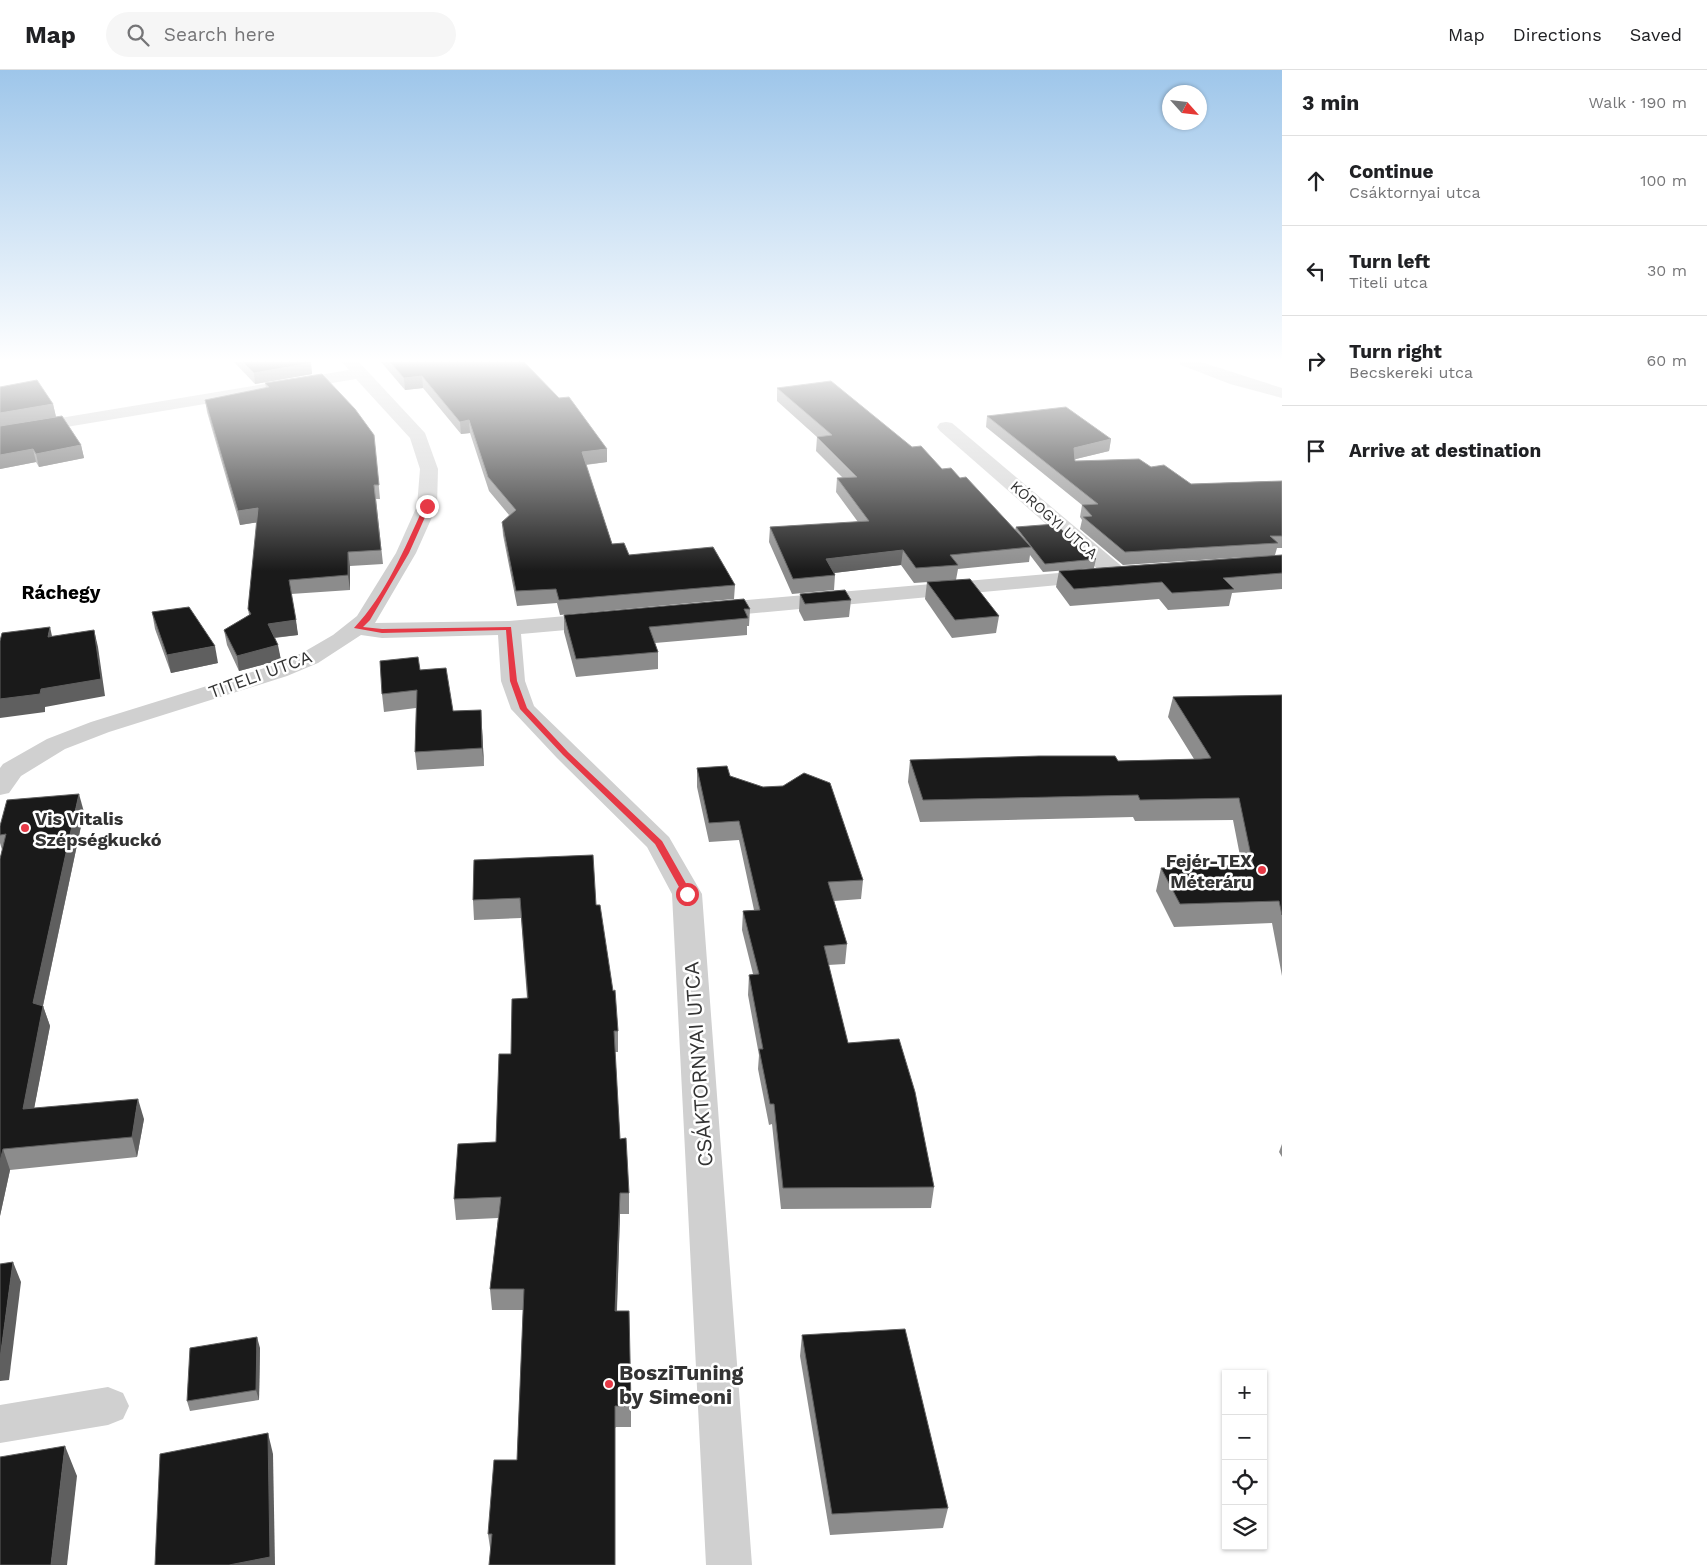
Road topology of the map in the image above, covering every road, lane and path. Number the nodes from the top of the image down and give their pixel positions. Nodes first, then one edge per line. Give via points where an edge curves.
1 (413, 432) edge
2 (952, 432) edge
3 (695, 612) edge
4 (617, 619) edge
5 (357, 628) junction
6 (509, 628) junction
7 (0, 786) edge
8 (108, 1406) dead end
9 (0, 1424) edge
10 (729, 1565) edge

1 - 5 street, TITELI UTCA via 419,438 429,469 427,506 406,553 366,620
2 - 3 street, KÓROGYI UTCA via 1126,574
4 - 6 street
5 - 6 street via 382,631
5 - 7 street, TITELI UTCA via 310,658 279,672 100,727 56,744 12,770
6 - 10 street, CSÁKTORNYAI UTCA via 513,681 523,709 659,843 687,894
8 - 9 street

